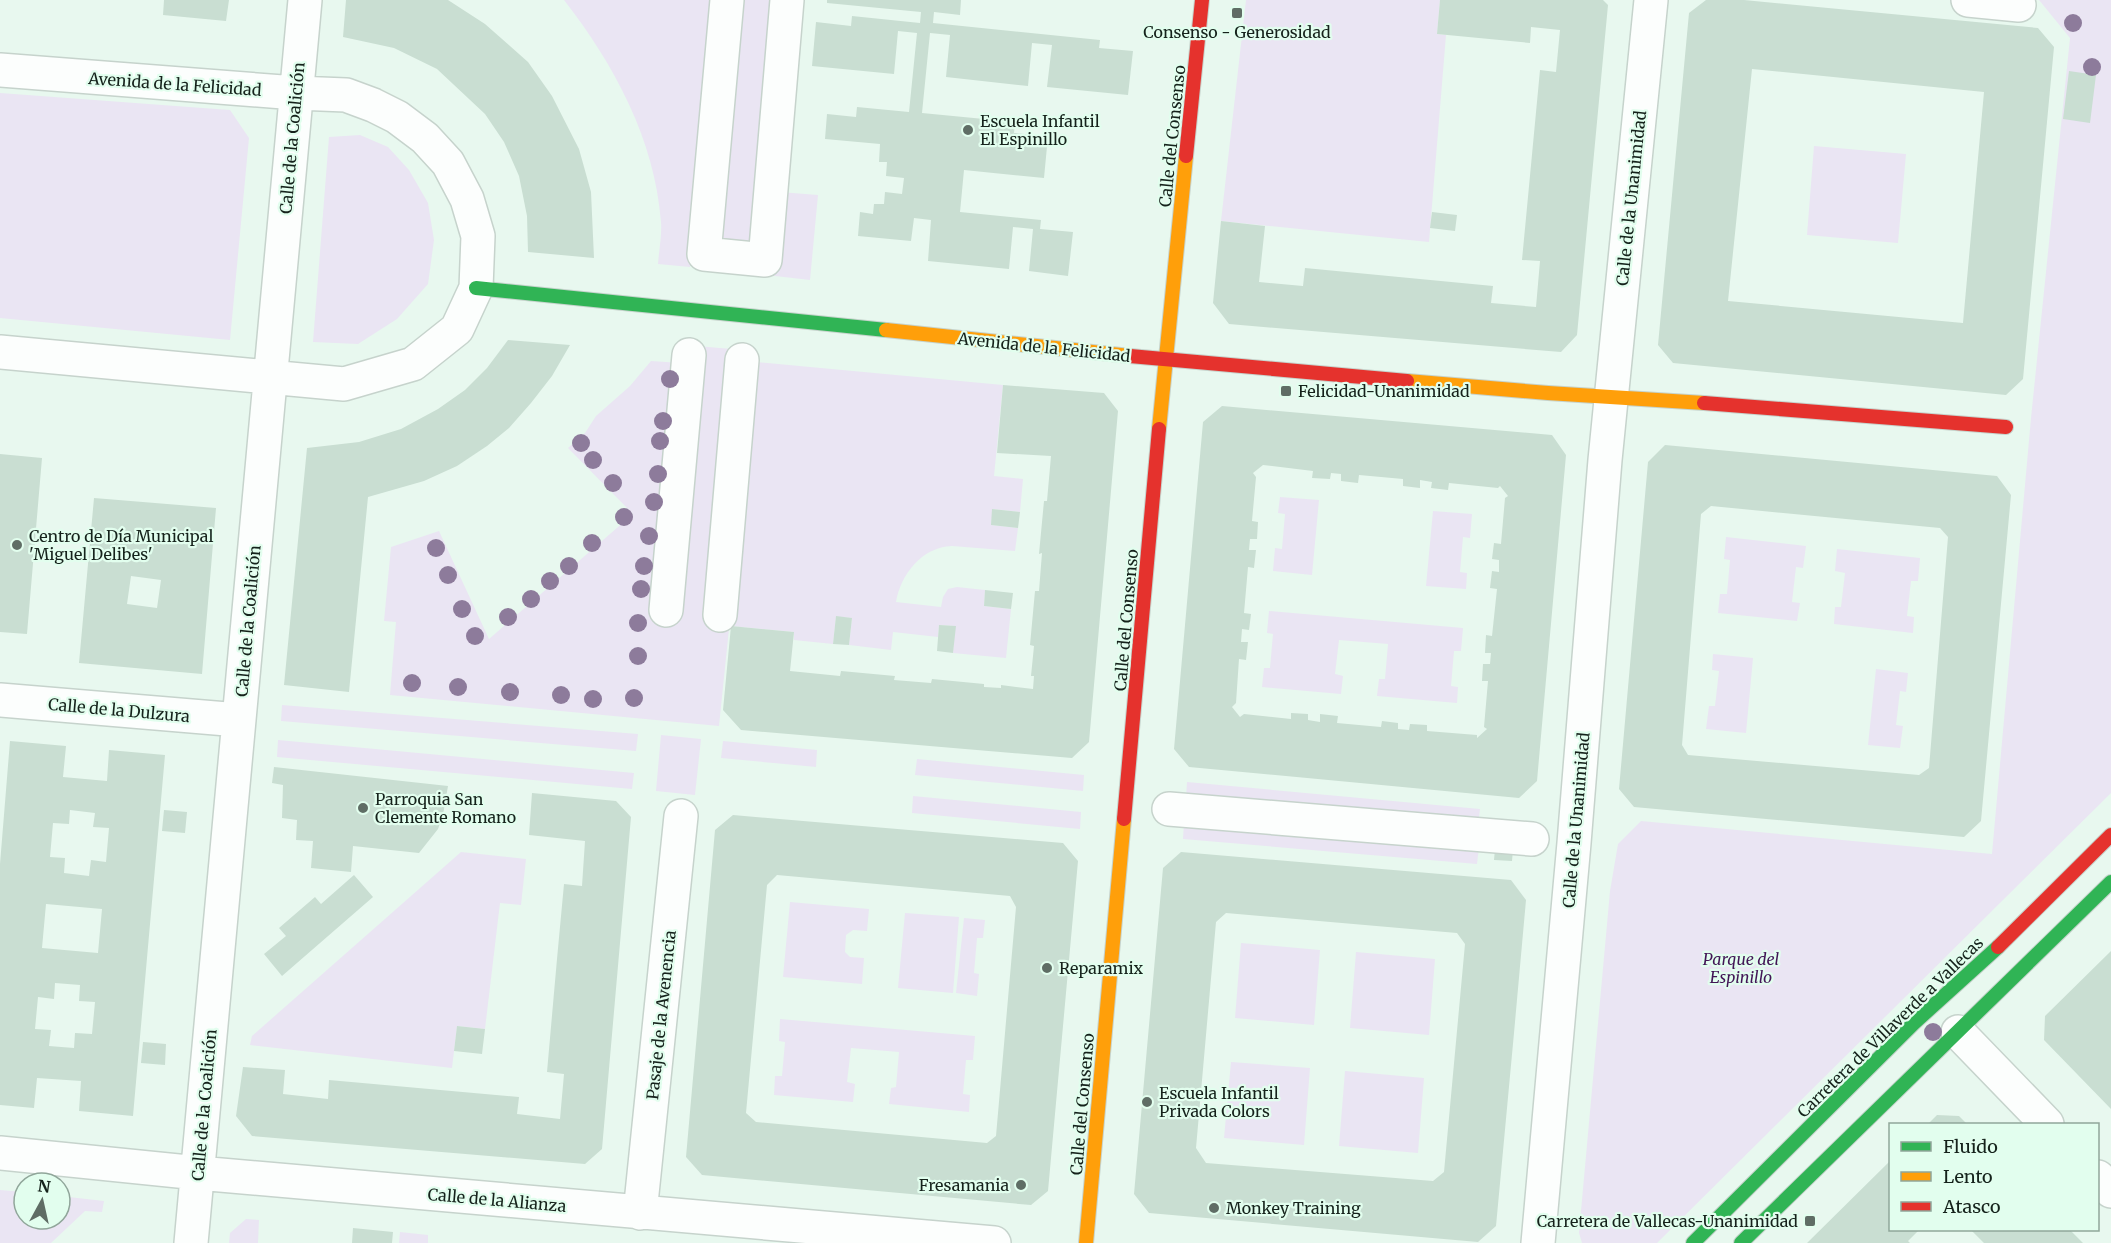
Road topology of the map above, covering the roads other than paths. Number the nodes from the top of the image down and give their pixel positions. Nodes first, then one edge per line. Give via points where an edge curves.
1 (305, 0) edge
2 (727, 0) edge
3 (787, 0) edge
4 (1203, 0) edge
5 (1651, 0) edge
6 (1968, 0) edge
7 (2019, 5) dead end
8 (0, 70) edge
9 (296, 93) junction
10 (476, 288) junction
11 (0, 352) edge
12 (689, 355) dead end
13 (1165, 359) junction
14 (742, 360) dead end
15 (270, 378) junction
16 (1611, 397) junction
17 (2006, 427) dead end
18 (666, 610) dead end
19 (720, 615) dead end
20 (0, 700) edge
21 (239, 720) junction
22 (1169, 809) dead end
23 (681, 816) dead end
24 (2111, 835) edge
25 (1532, 839) dead end
26 (2111, 882) edge
27 (1958, 1032) junction
28 (2045, 1123) edge
29 (0, 1153) edge
30 (198, 1173) junction
31 (2099, 1179) edge
32 (2111, 1191) edge
33 (640, 1213) junction
34 (191, 1243) edge
35 (994, 1243) edge
36 (1086, 1243) edge
37 (1538, 1243) edge
38 (1693, 1243) edge
39 (1741, 1243) edge

1 - 9 street, Calle de la Coalición
2 - 3 street via 704,254 723,263 765,261
4 - 13 street, Calle del Consenso
5 - 16 street, Calle de la Unanimidad
6 - 7 street
8 - 9 street, Avenida de la Felicidad
9 - 10 street, Avenida de la Felicidad via 346,95 397,117 425,138 448,163 466,199 478,236
9 - 15 street, Calle de la Coalición
10 - 13 street, Avenida de la Felicidad
10 - 15 street, Avenida de la Felicidad via 457,329 413,364 344,384
11 - 15 street, Avenida de la Felicidad
12 - 18 street
13 - 16 street, Avenida de la Felicidad
13 - 36 street, Calle del Consenso
14 - 19 street
15 - 21 street, Calle de la Coalición
16 - 17 street
16 - 37 street, Calle de la Unanimidad
20 - 21 street, Calle de la Dulzura
21 - 30 street, Calle de la Coalición
22 - 25 street
23 - 33 street, Pasaje de la Avenencia
24 - 38 street, Carretera de Villaverde a Vallecas via 1914,1023
26 - 27 street
27 - 28 street
27 - 39 street
29 - 30 street, Calle de la Alianza
30 - 33 street, Calle de la Alianza
30 - 34 street, Calle de la Coalición
31 - 32 street
33 - 35 street, Calle de la Alianza

